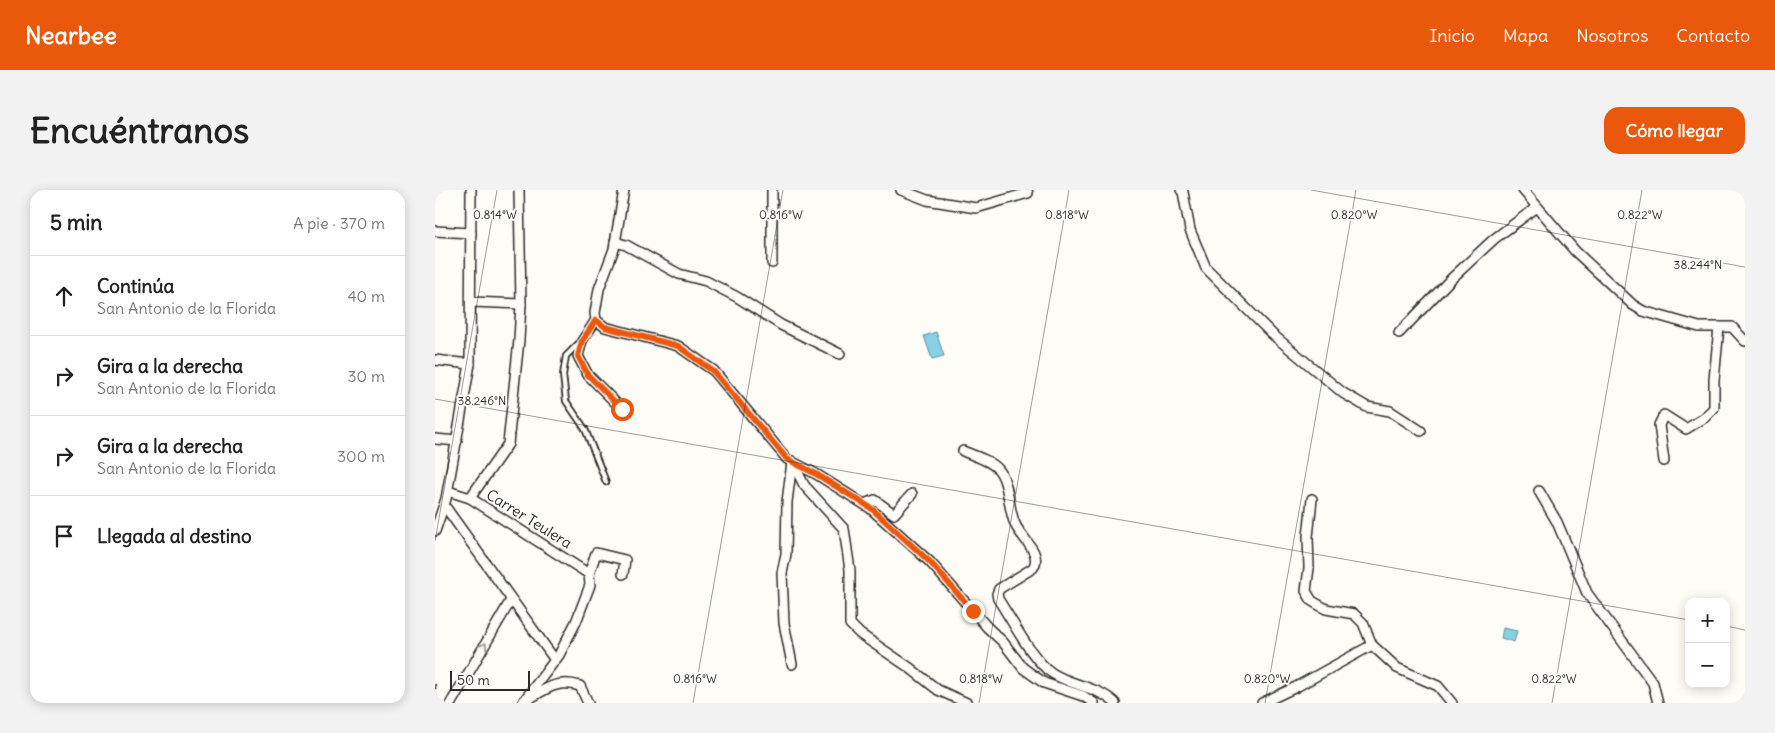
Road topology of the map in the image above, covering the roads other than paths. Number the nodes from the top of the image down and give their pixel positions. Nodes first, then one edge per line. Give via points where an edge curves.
1 (471, 190) edge
2 (519, 190) edge
3 (624, 190) edge
4 (772, 190) edge
5 (901, 190) edge
6 (1181, 190) edge
7 (1523, 190) edge
8 (1028, 193) dead end
9 (1537, 207) junction
10 (435, 231) edge
11 (471, 233) junction
12 (615, 242) junction
13 (772, 262) dead end
14 (471, 302) junction
15 (521, 304) junction
16 (596, 320) junction
17 (1719, 327) junction
18 (1399, 333) dead end
19 (582, 341) junction
20 (1745, 341) edge
21 (840, 354) dead end
22 (435, 360) edge
23 (470, 364) junction
24 (622, 409) dead end
25 (1421, 430) dead end
26 (435, 439) edge
27 (457, 441) junction
28 (963, 451) dead end
29 (792, 461) junction
30 (1665, 461) dead end
31 (605, 482) dead end
32 (1539, 490) dead end
33 (448, 491) junction
34 (912, 494) dead end
35 (470, 498) junction
36 (1312, 499) dead end
37 (864, 504) junction
38 (444, 505) junction
39 (436, 528) edge
40 (623, 574) dead end
41 (590, 576) junction
42 (511, 600) junction
43 (1372, 645) junction
44 (555, 660) junction
45 (792, 664) dead end
46 (522, 702) edge
47 (451, 703) edge
48 (588, 703) edge
49 (967, 703) edge
50 (1094, 703) edge
51 (1115, 703) edge
52 (1262, 703) edge
53 (1452, 703) edge
54 (1658, 703) edge

1 - 11 street
2 - 15 street
3 - 12 street
4 - 13 street
5 - 8 street via 927,200 976,208
6 - 25 street via 1190,230 1206,268 1272,334 1343,394 1367,407 1390,411
7 - 9 street
9 - 17 street via 1575,251 1633,306 1684,324
9 - 18 street via 1451,279
10 - 11 street
11 - 14 street
12 - 16 street via 599,289
12 - 21 street via 679,274 706,281 781,325
14 - 15 street
14 - 23 street
15 - 35 street via 508,444
16 - 19 street
16 - 29 street via 605,327 678,346 707,366
17 - 20 street via 1732,328
17 - 30 street via 1714,408 1686,429 1664,415 1659,425
19 - 24 street via 578,356 588,375
19 - 31 lane via 566,356 563,375 566,401 585,429
22 - 23 street
23 - 27 street
26 - 27 street
27 - 33 street
28 - 51 street via 991,463 1001,472 1015,524 1036,556 1033,568 999,589 998,599 1042,665 1062,679 1104,694
29 - 37 street
29 - 45 street via 782,573 783,623
29 - 49 street via 804,485 844,529 850,570 850,624 938,690
32 - 54 street via 1557,522 1587,593 1653,683
33 - 35 street, Carrer Teulera
33 - 38 street
34 - 37 street via 894,514 875,500
35 - 41 street, Carrer Teulera
36 - 43 street via 1306,591 1312,601 1326,609 1354,614 1363,623
37 - 50 street via 930,562 1023,668 1044,683
38 - 39 street
38 - 42 street
40 - 41 street via 625,560 596,553
41 - 44 street via 590,585 576,622
42 - 44 street
47 -> 42 street
43 - 52 street
43 - 53 street via 1397,668 1438,686
44 - 46 street
46 - 48 street via 553,684 569,683 580,686

